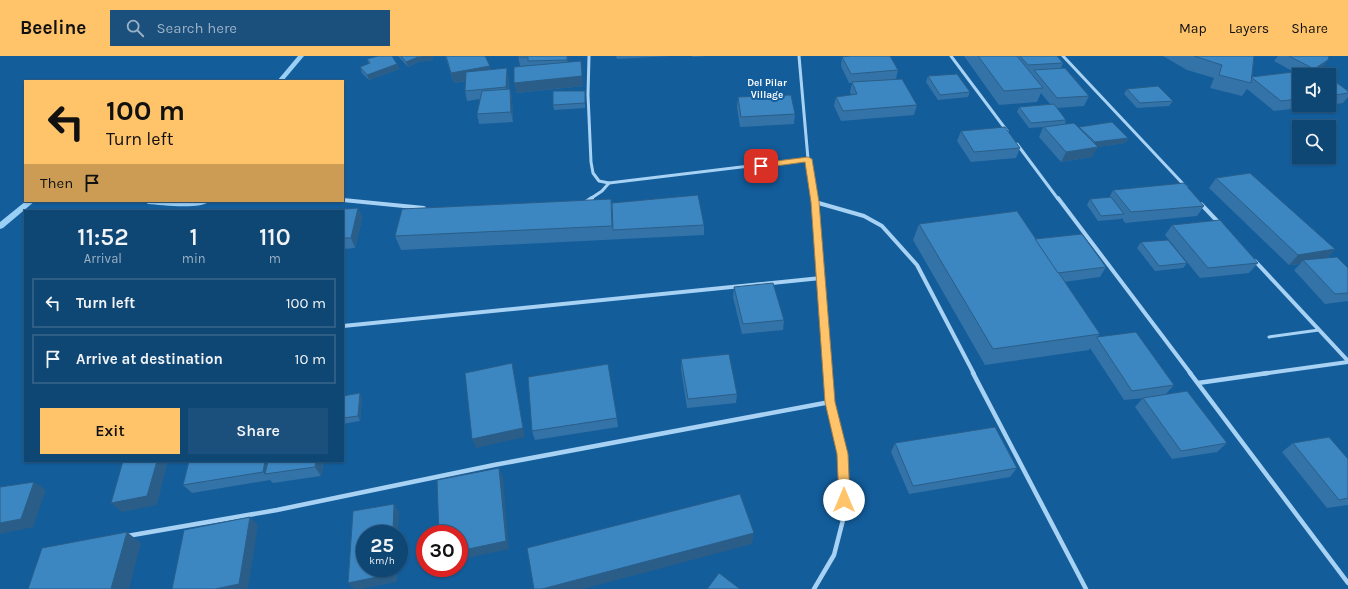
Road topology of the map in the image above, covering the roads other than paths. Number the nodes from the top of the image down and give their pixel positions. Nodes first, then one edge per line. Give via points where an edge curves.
1 (589, 56) edge
2 (799, 56) edge
3 (951, 56) edge
4 (1063, 56) edge
5 (808, 159) junction
6 (609, 183) junction
7 (1188, 190) edge
8 (344, 200) edge
9 (584, 202) edge
10 (815, 202) junction
11 (1199, 202) edge
12 (428, 209) edge
13 (1221, 225) edge
14 (1254, 260) edge
15 (821, 278) junction
16 (344, 326) edge
17 (1319, 330) junction
18 (1269, 337) dead end
19 (1348, 361) edge
20 (1198, 384) junction
21 (830, 402) junction
22 (124, 537) edge
23 (1348, 583) edge
24 (814, 589) edge
25 (1086, 589) edge

1 - 6 street via 591,162 596,178
2 - 5 street
3 - 20 street
4 - 7 street
5 - 6 street
5 - 10 street
6 - 9 street
8 - 12 street
10 - 15 street
10 - 25 street via 864,216 882,226 917,265
11 - 13 street
14 - 17 street
15 - 16 street
15 - 21 street
17 - 18 lane
17 - 19 street
19 - 20 street
20 - 23 street
21 - 22 street via 494,465 277,510
21 - 24 street via 843,454 844,516 834,555

